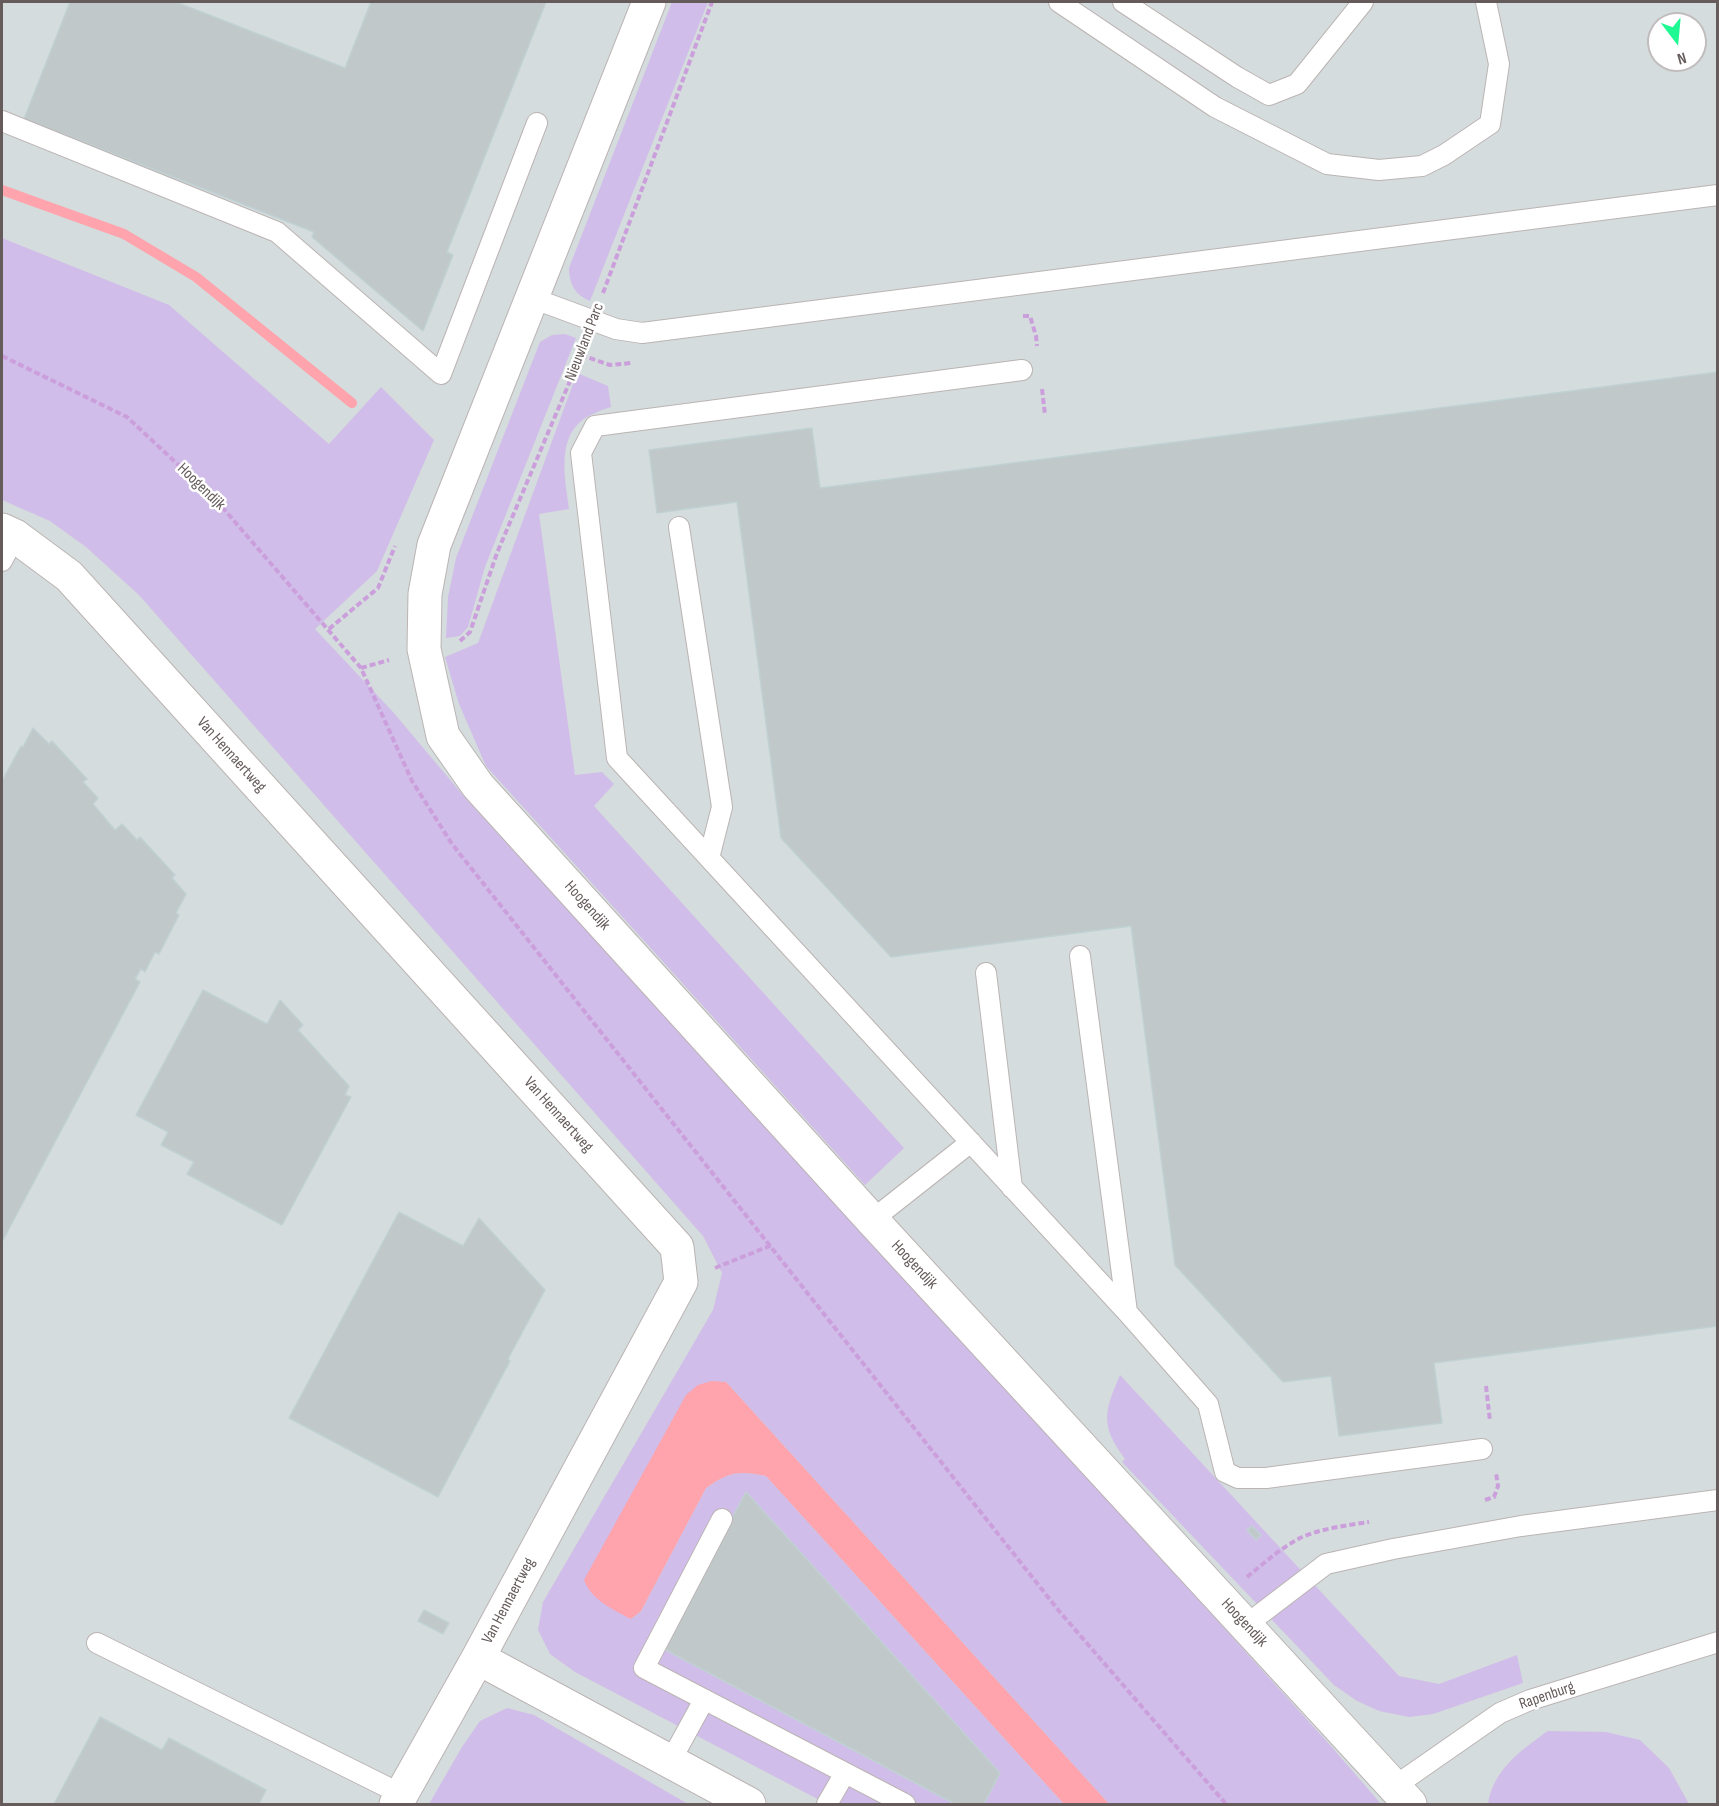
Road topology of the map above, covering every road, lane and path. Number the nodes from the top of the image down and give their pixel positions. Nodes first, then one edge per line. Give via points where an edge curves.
1 (649, 2) edge
2 (712, 2) edge
3 (1059, 2) edge
4 (1123, 2) edge
5 (1363, 2) edge
6 (1486, 2) edge
7 (2, 121) edge
8 (537, 123) dead end
9 (1718, 195) edge
10 (532, 298) junction
11 (1018, 316) dead end
12 (593, 322) junction
13 (1038, 347) dead end
14 (581, 355) junction
15 (2, 356) edge
16 (642, 362) dead end
17 (1022, 370) dead end
18 (1041, 381) dead end
19 (1045, 415) dead end
20 (679, 527) dead end
21 (6, 542) edge
22 (424, 650) junction
23 (361, 668) junction
24 (709, 858) junction
25 (1080, 957) dead end
26 (986, 973) dead end
27 (971, 1142) junction
28 (1012, 1188) junction
29 (872, 1220) junction
30 (772, 1245) junction
31 (681, 1282) junction
32 (1127, 1312) junction
33 (1486, 1386) dead end
34 (1491, 1431) dead end
35 (1489, 1456) joint
36 (1718, 1500) edge
37 (1484, 1501) dead end
38 (722, 1519) dead end
39 (1375, 1521) dead end
40 (1221, 1599) junction
41 (1246, 1625) junction
42 (1718, 1642) edge
43 (97, 1643) dead end
44 (478, 1658) junction
45 (704, 1700) junction
46 (670, 1762) junction
47 (845, 1773) junction
48 (1402, 1796) edge
49 (399, 1799) edge
50 (749, 1804) edge
51 (827, 1804) edge
52 (905, 1804) edge
53 (1226, 1804) edge

1 - 10 street
2 - 12 path, Nieuwland Parc
3 - 6 lane via 1215,107 1327,164 1379,170 1422,166 1490,124 1499,64
4 - 5 lane via 1269,95 1297,84
7 - 8 lane via 277,232 441,374
9 - 12 lane via 675,330 642,333
10 - 12 lane
10 - 22 street via 434,545 425,594
11 - 13 path via 1030,316
12 - 14 path, Nieuwland Parc
14 - 16 path via 610,365
14 - 22 path, Nieuwland Parc via 497,553 470,632 457,643
15 - 23 path, Hoogendijk via 126,417 216,500
17 - 24 lane via 595,426 581,453 617,758
18 - 19 path
20 - 24 lane via 722,807
21 - 31 street, Van Hennaertweg via 69,576 678,1246
22 - 23 path, Nieuwland Parc
22 - 29 street, Hoogendijk via 443,736 478,786
23 - 30 path, Hoogendijk via 412,781 452,844
24 - 27 lane
25 - 32 lane
26 - 28 lane
27 - 28 lane
27 - 29 lane
28 - 32 lane
29 - 40 street, Hoogendijk
30 - 31 path
30 - 53 path, Hoogendijk via 1059,1611
31 - 44 street, Van Hennaertweg
32 - 35 lane via 1208,1404 1226,1472 1238,1478
33 - 34 path
35 - 37 path via 1498,1486 1494,1497
36 - 41 lane via 1521,1526 1326,1564
38 - 45 lane via 644,1668
39 - 40 path via 1301,1537
40 - 41 street, Hoogendijk
41 - 48 street, Hoogendijk
42 - 48 lane, Rapenburg via 1530,1700 1500,1713
43 - 49 lane
44 - 46 street
44 - 49 street, Van Hennaertweg
45 - 46 lane
45 - 47 lane
46 - 50 street
47 - 51 lane
47 - 52 lane

